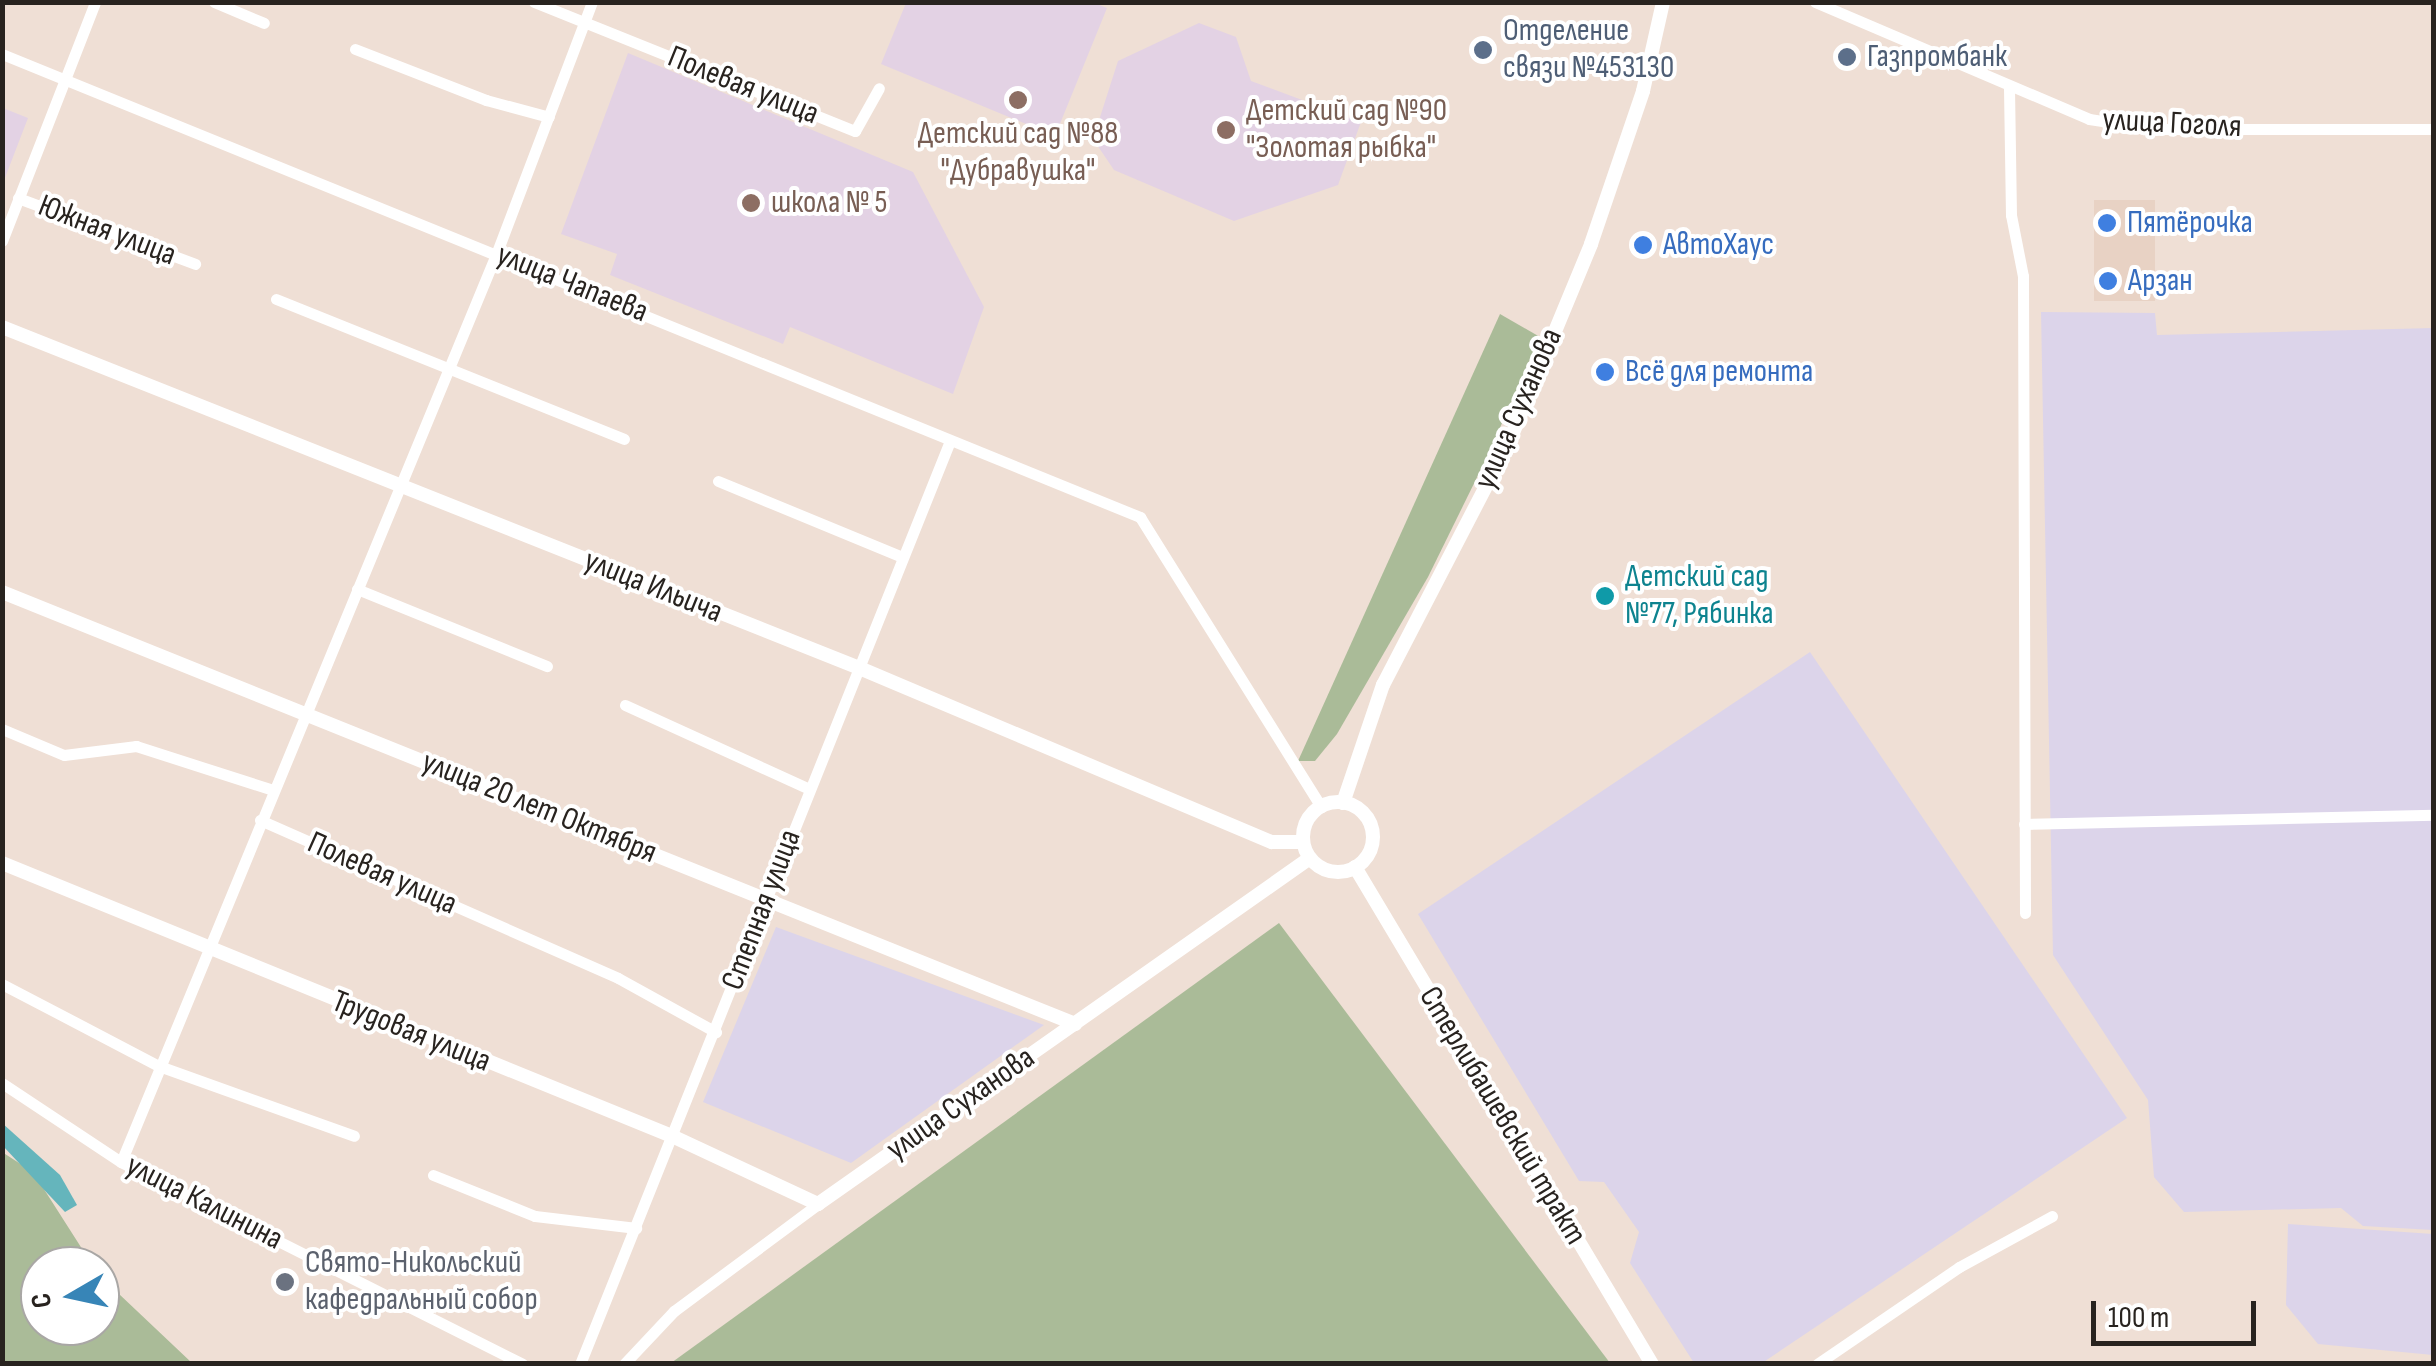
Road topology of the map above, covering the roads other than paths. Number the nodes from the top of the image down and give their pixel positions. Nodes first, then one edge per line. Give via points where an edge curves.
1 (95, 2) edge
2 (214, 2) edge
3 (534, 2) edge
4 (592, 2) edge
5 (1663, 2) edge
6 (1815, 2) edge
7 (264, 23) dead end
8 (585, 23) junction
9 (355, 49) dead end
10 (2, 54) edge
11 (63, 80) junction
12 (880, 88) dead end
13 (2010, 88) junction
14 (549, 117) junction
15 (2434, 128) edge
16 (18, 198) junction
17 (2, 241) edge
18 (497, 252) junction
19 (195, 264) dead end
20 (276, 299) dead end
21 (2, 326) edge
22 (449, 369) junction
23 (624, 438) dead end
24 (950, 440) junction
25 (718, 481) dead end
26 (400, 487) junction
27 (902, 558) junction
28 (357, 590) junction
29 (2, 592) edge
30 (547, 666) dead end
31 (857, 667) junction
32 (625, 705) dead end
33 (306, 712) junction
34 (2, 728) edge
35 (810, 789) junction
36 (273, 790) junction
37 (1343, 803) junction
38 (1321, 807) junction
39 (2434, 815) edge
40 (260, 820) junction
41 (2024, 824) junction
42 (1303, 842) junction
43 (1310, 858) junction
44 (2, 864) edge
45 (1355, 867) junction
46 (766, 902) junction
47 (2024, 913) dead end
48 (503, 928) joint
49 (205, 949) junction
50 (3, 984) edge
51 (1075, 1024) junction
52 (716, 1032) junction
53 (159, 1066) junction
54 (2, 1082) edge
55 (354, 1136) dead end
56 (674, 1137) junction
57 (122, 1162) junction
58 (433, 1175) dead end
59 (818, 1204) junction
60 (2052, 1216) dead end
61 (636, 1228) junction
62 (522, 1364) edge
63 (580, 1364) edge
64 (624, 1364) edge
65 (1652, 1364) edge
66 (1817, 1364) edge

1 - 11 street, Южная улица
2 - 7 street
3 - 8 street
4 - 8 street
5 - 37 main road, улица Суханова via 1642,91 1591,244 1510,440 1383,684
6 - 13 street, улица Гоголя
8 - 12 street, Полевая улица via 855,131
8 - 14 street
9 - 14 street
10 - 11 street, улица Чапаева
11 - 16 street, Южная улица
11 - 18 street, улица Чапаева
13 - 15 street, улица Гоголя via 2061,112 2155,129
13 - 41 street via 2011,215 2023,276
14 - 18 street
16 - 17 street, Южная улица
16 - 19 street, Южная улица
18 - 22 street
18 - 24 street, улица Чапаева
20 - 22 street
21 - 26 main road, улица Ильича
22 - 23 street
22 - 26 street
24 - 27 street, Степная улица
24 - 38 street, улица Чапаева via 1140,517
25 - 27 street
26 - 28 street
26 - 31 main road, улица Ильича
27 - 31 street, Степная улица
28 - 30 street
28 - 33 street
29 - 33 main road, улица 20 лет Октября
31 - 35 street, Степная улица
31 - 42 main road, улица Ильича via 1272,842
32 - 35 street, Степная улица
33 - 36 street
33 - 46 main road, улица 20 лет Октября
34 - 36 street via 64,754 136,746
35 - 46 street, Степная улица
36 - 40 street
37 - 38 main road
37 - 45 main road via 1363,814 1372,834 1367,856
38 - 42 main road via 1306,824
39 - 41 street
40 - 48 street, Полевая улица
40 - 49 street
41 - 47 street
42 - 43 main road
43 - 45 main road via 1326,870
43 - 51 main road, улица Суханова
44 - 49 main road, Трудовая улица
45 - 65 main road, Стерлибашевский тракт
46 - 51 main road, улица 20 лет Октября
46 - 52 street, Степная улица
48 - 52 street, Степная улица
49 - 53 street
49 - 56 main road, Трудовая улица
50 - 53 street
51 - 59 main road, улица Суханова
52 - 56 street, Степная улица
53 - 55 street
53 - 57 street
54 - 57 street, улица Калинина
56 - 59 main road, Трудовая улица
56 - 61 street, Степная улица
57 - 62 street, улица Калинина
58 - 61 street via 535,1216
59 - 64 street, улица Суханова via 674,1311
60 - 66 street via 1959,1268
61 - 63 street, Степная улица

